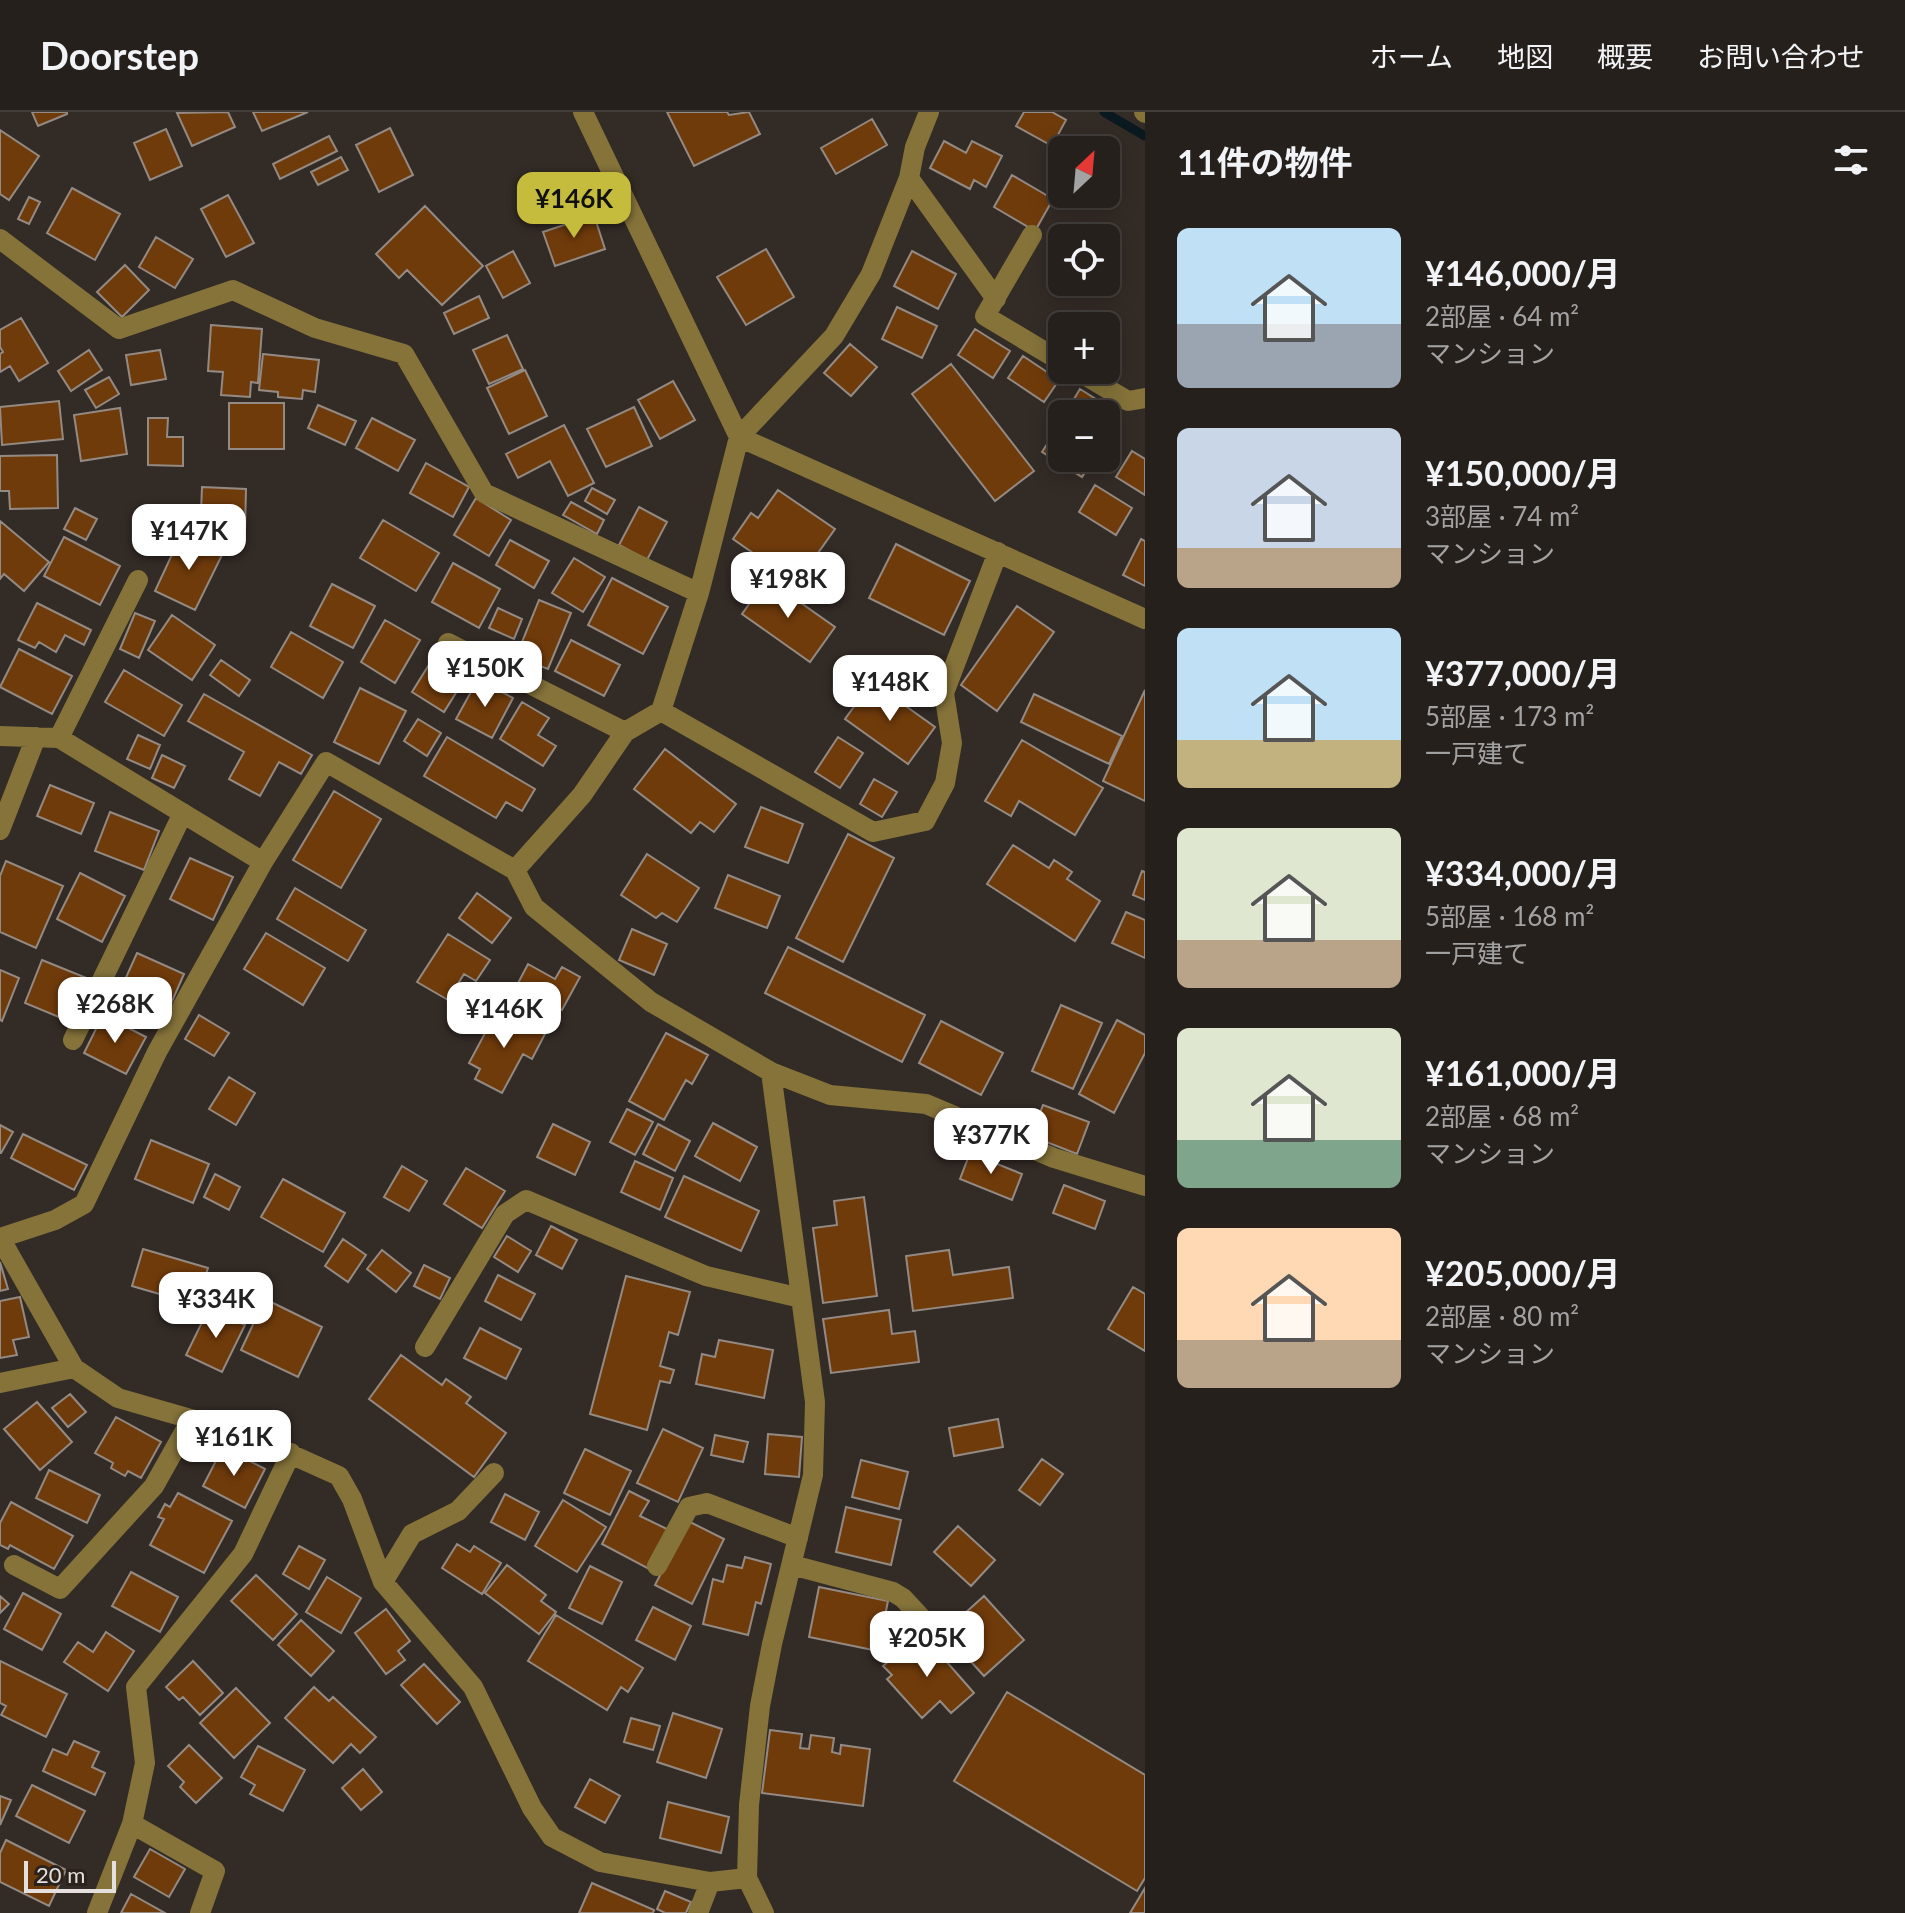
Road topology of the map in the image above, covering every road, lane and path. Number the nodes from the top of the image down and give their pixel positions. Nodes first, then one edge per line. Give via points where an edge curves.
1 (583, 112) edge
2 (929, 112) edge
3 (909, 178) junction
4 (1032, 235) dead end
5 (0, 239) edge
6 (996, 299) junction
7 (1048, 354) edge
8 (1099, 384) edge
9 (1145, 398) edge
10 (739, 437) junction
11 (998, 552) junction
12 (138, 580) dead end
13 (699, 593) junction
14 (1145, 619) edge
15 (448, 643) dead end
16 (661, 711) junction
17 (625, 732) junction
18 (0, 736) edge
19 (36, 737) junction
20 (59, 738) junction
21 (183, 813) junction
22 (0, 830) edge
23 (263, 862) junction
24 (515, 870) junction
25 (73, 1040) dead end
26 (771, 1072) junction
27 (1145, 1186) edge
28 (0, 1238) edge
29 (801, 1298) junction
30 (425, 1347) dead end
31 (74, 1368) junction
32 (0, 1383) edge
33 (191, 1420) junction
34 (291, 1453) junction
35 (494, 1473) dead end
36 (798, 1538) junction
37 (14, 1565) dead end
38 (792, 1565) junction
39 (657, 1566) dead end
40 (383, 1582) junction
41 (928, 1625) dead end
42 (132, 1824) junction
43 (747, 1878) junction
44 (710, 1882) junction
45 (97, 1913) edge
46 (200, 1913) edge
47 (698, 1913) edge
48 (764, 1913) edge

1 - 10 street
2 - 3 street
3 - 6 street
3 - 10 street via 871,274 834,336
4 - 6 street
5 - 13 street via 119,329 233,290 315,328 404,354 484,493
6 - 7 street via 985,316
8 - 9 street via 1128,401
10 - 11 street
10 - 13 street
11 - 14 street
11 - 16 street via 944,693 952,743 945,783 925,821 873,832
12 - 20 street
13 - 16 street
15 - 17 street
16 - 17 street
17 - 24 street via 582,795
18 - 19 street
19 - 20 street
19 - 22 street
20 - 21 street
21 - 23 street
21 - 25 street
23 - 24 street via 326,762
23 - 28 street via 157,1052 84,1204
24 - 26 street via 534,907 651,1002
26 - 27 street via 830,1095 926,1104 1054,1158
26 - 29 street
28 - 31 street
29 - 30 street via 706,1276 526,1200 505,1214
29 - 36 street via 815,1402 813,1475
31 - 32 street
31 - 33 street via 118,1398
33 - 34 street
33 - 37 street via 154,1486 60,1589
34 - 40 street via 339,1476
34 - 42 street via 243,1554 136,1687 145,1763
35 - 40 street via 458,1511 412,1534
36 - 38 street
36 - 39 street via 707,1503 689,1507
38 - 41 street via 893,1592
38 - 43 street via 760,1706
40 - 44 street via 473,1687 532,1808 552,1837 600,1862
42 - 45 street
42 - 46 street via 215,1871
43 - 44 street
43 - 48 street
44 - 47 street

